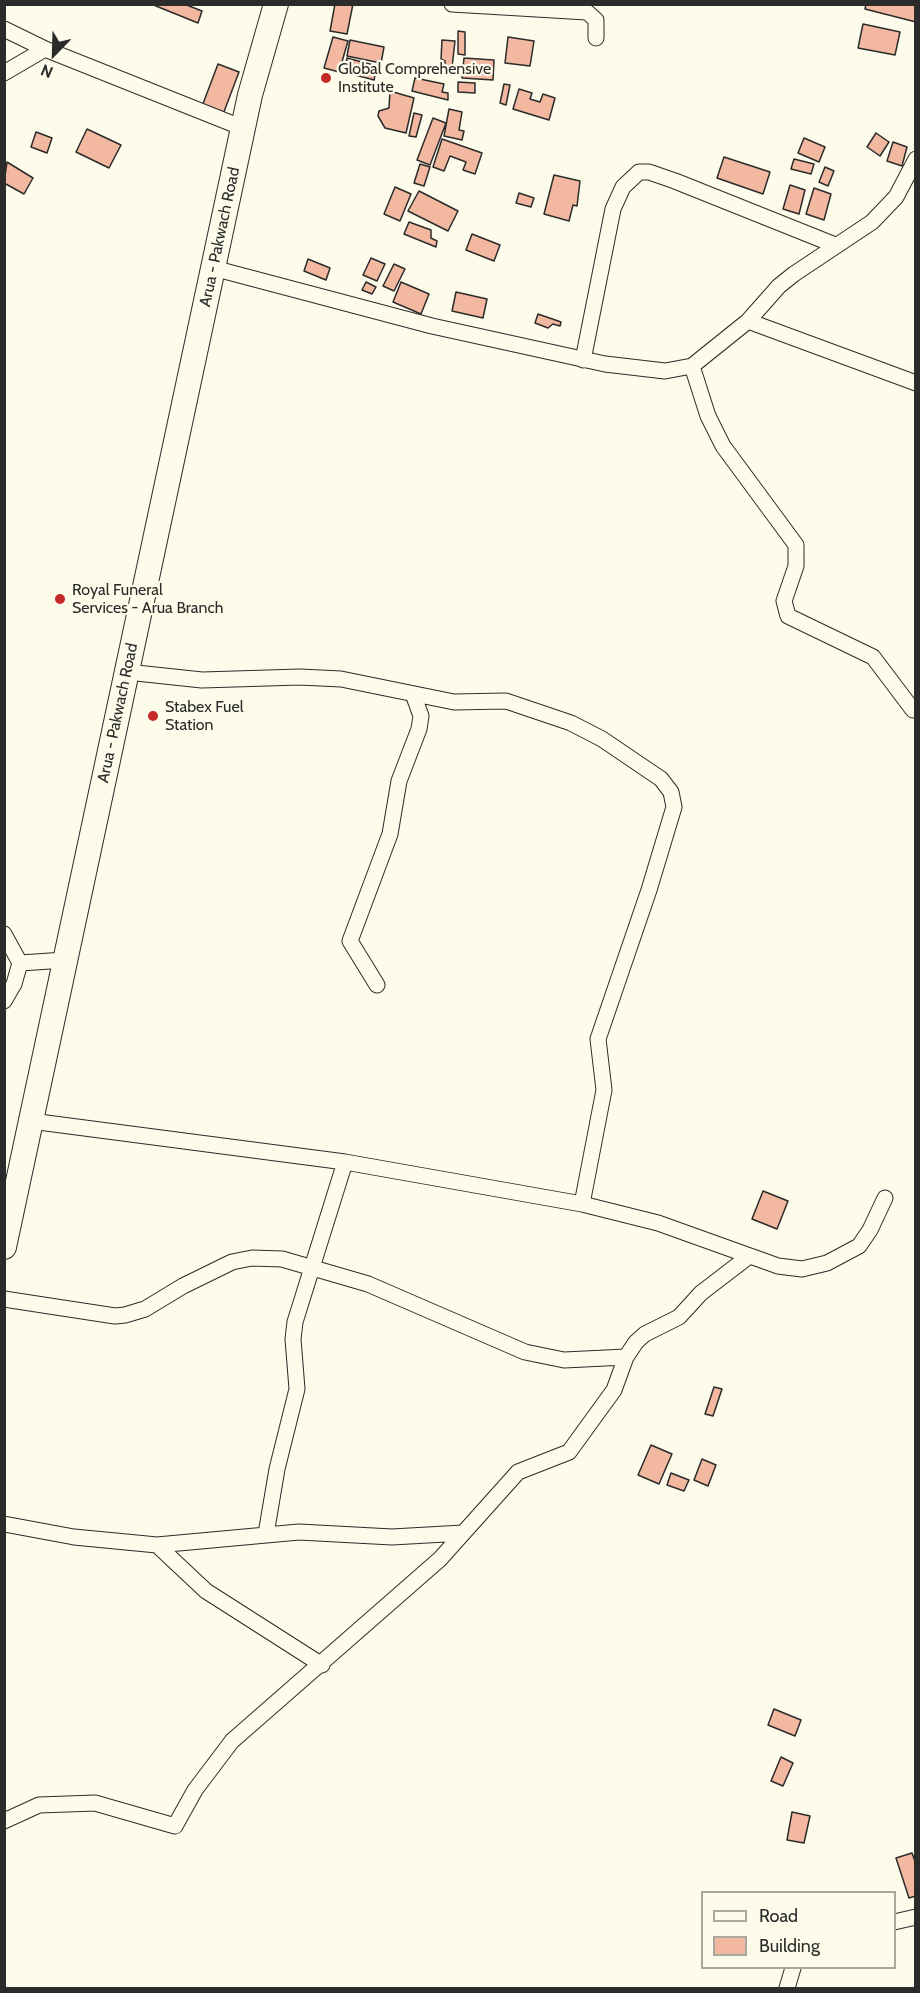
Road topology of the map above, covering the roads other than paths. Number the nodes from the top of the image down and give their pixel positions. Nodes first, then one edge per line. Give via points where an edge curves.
1 (276, 4) edge
2 (452, 4) edge
3 (4, 29) edge
4 (596, 39) dead end
5 (45, 49) junction
6 (4, 73) edge
7 (243, 128) junction
8 (915, 159) edge
9 (835, 245) junction
10 (213, 268) junction
11 (748, 321) junction
12 (583, 360) junction
13 (692, 366) junction
14 (915, 383) edge
15 (127, 672) junction
16 (413, 694) junction
17 (913, 710) dead end
18 (4, 934) edge
19 (65, 960) junction
20 (20, 963) junction
21 (377, 985) dead end
22 (4, 1001) edge
23 (31, 1121) junction
24 (345, 1162) junction
25 (885, 1198) dead end
26 (582, 1204) junction
27 (4, 1247) edge
28 (748, 1257) junction
29 (314, 1267) junction
30 (4, 1299) edge
31 (627, 1357) junction
32 (4, 1524) edge
33 (463, 1533) junction
34 (266, 1534) junction
35 (157, 1545) junction
36 (322, 1665) junction
37 (4, 1821) edge
38 (915, 1917) edge
39 (896, 1922) edge
40 (793, 1969) edge
41 (787, 1989) edge

1 - 7 main road, Arua - Pakwach Road
2 - 4 street via 587,12 596,20
3 - 5 street
5 - 6 street
5 - 7 street
7 - 10 main road, Arua - Pakwach Road
8 - 9 street via 888,206 872,222
9 - 11 street via 779,286
9 - 12 street via 675,181 639,172 623,187 613,209
10 - 12 street via 432,326
10 - 15 main road, Arua - Pakwach Road
11 - 13 street
11 - 14 street
12 - 13 street via 658,371
13 - 17 street via 708,416 723,446 796,545 796,566 784,601 788,616 873,657
15 - 16 street via 202,680 341,680
15 - 19 main road, Arua - Pakwach Road
16 - 21 street via 421,716 419,729 399,781 390,834 350,941
16 - 26 street via 454,702 506,701 571,723 631,757 661,779 672,795 674,807 649,890 598,1039 604,1090
18 - 20 street
19 - 20 street
19 - 23 main road, Arua - Pakwach Road
20 - 22 street
23 - 24 street
23 - 27 main road, Arua - Pakwach Road
24 - 26 street
24 - 29 street
25 - 28 street via 859,1246 827,1263 802,1269
26 - 28 street via 658,1223
28 - 31 street via 701,1293 670,1324 645,1334
29 - 30 street via 267,1258 232,1262 145,1309 116,1316
29 - 31 street via 368,1284 525,1352 564,1359
29 - 34 street via 294,1330 297,1389
31 - 33 street via 614,1390 572,1449 518,1472
32 - 35 street
33 - 34 street via 392,1538
33 - 36 street via 440,1559
34 - 35 street
35 - 36 street via 206,1590
36 - 37 street via 232,1741 195,1790 175,1827 111,1806 86,1803 39,1804
38 - 39 street
40 - 41 street

